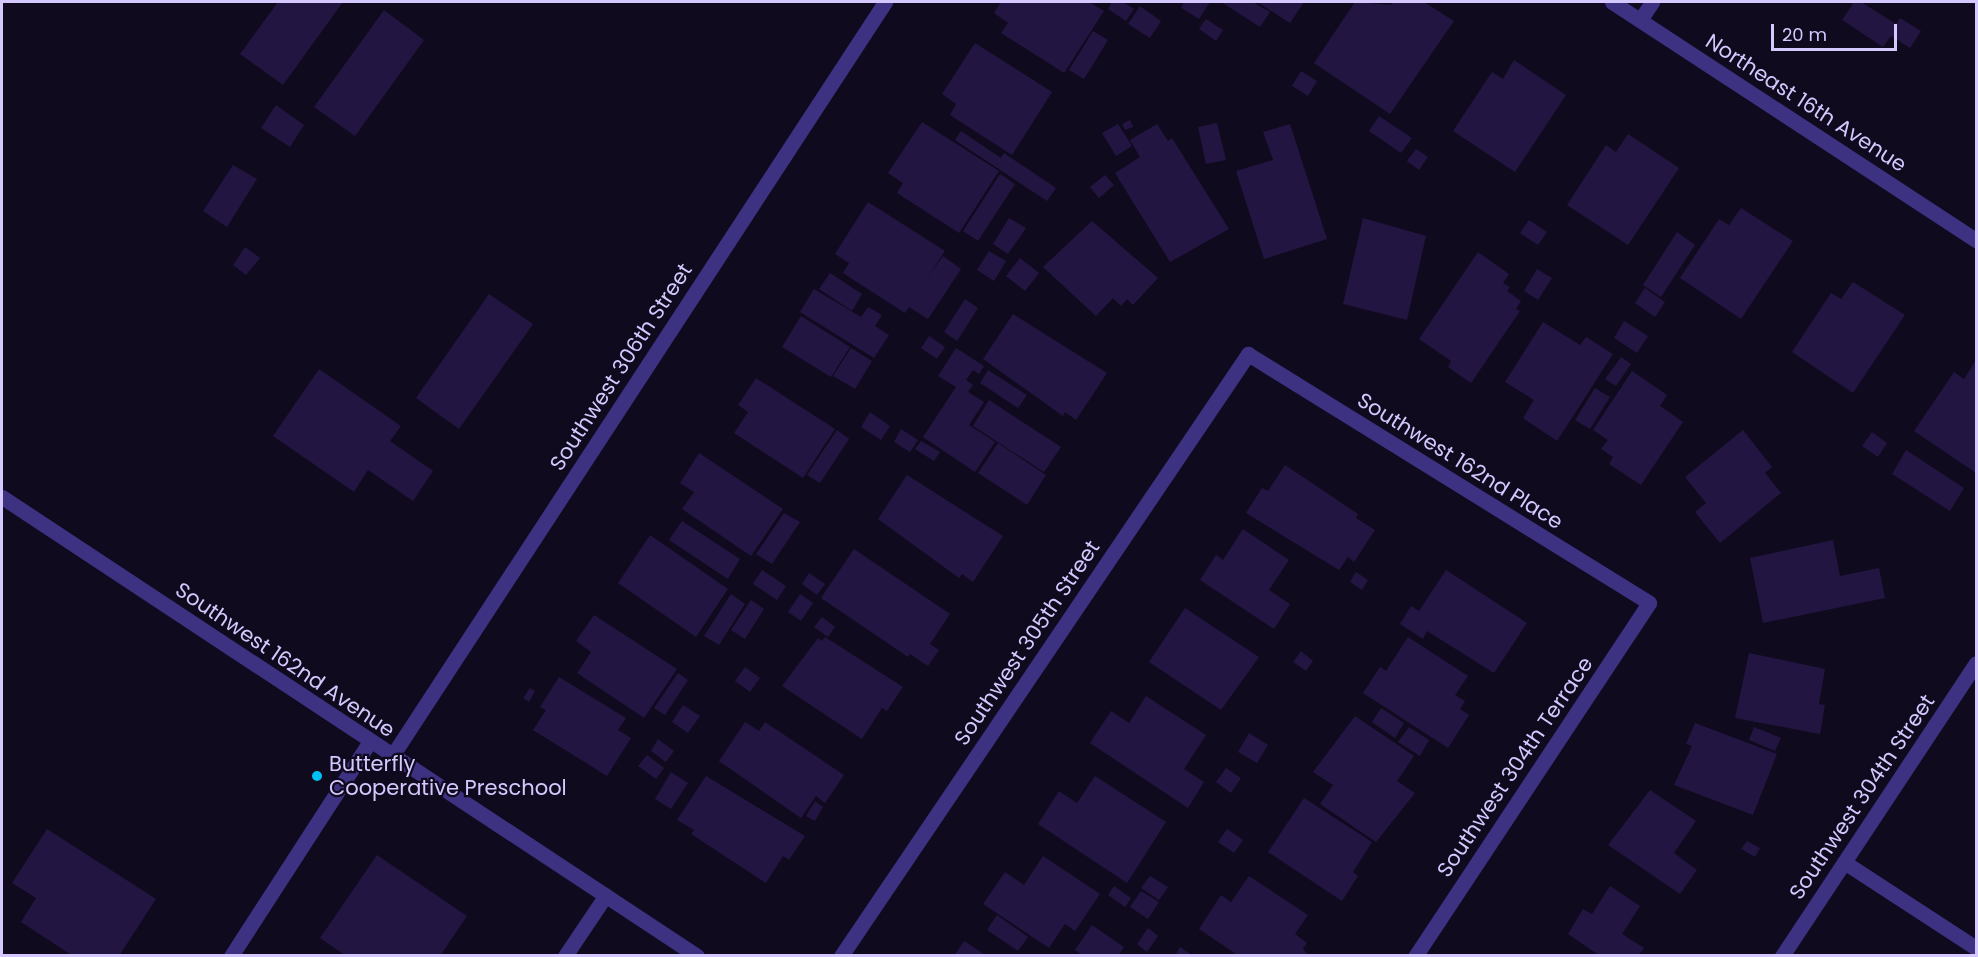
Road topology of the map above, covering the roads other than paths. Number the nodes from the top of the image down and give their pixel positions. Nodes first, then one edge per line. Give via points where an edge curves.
1 (885, 2) edge
2 (1612, 2) edge
3 (1652, 2) edge
4 (1640, 20) junction
5 (1977, 240) edge
6 (1248, 354) joint
7 (2, 497) edge
8 (1649, 603) joint
9 (1977, 663) edge
10 (370, 741) junction
11 (392, 756) junction
12 (1844, 862) junction
13 (606, 895) junction
14 (1977, 948) edge
15 (231, 956) edge
16 (565, 956) edge
17 (697, 956) edge
18 (841, 956) edge
19 (1415, 956) edge
20 (1782, 956) edge

1 - 11 street, Southwest 306th Street
2 - 4 street, Northeast 16th Avenue
3 - 4 street
4 - 5 street, Northeast 16th Avenue
6 - 8 street, Southwest 162nd Place
6 - 18 street, Southwest 305th Street
7 - 10 street, Southwest 162nd Avenue
8 - 19 street, Southwest 304th Terrace
9 - 12 street, Southwest 304th Street
10 - 11 street, Southwest 162nd Avenue
10 - 15 street
11 - 13 street, Southwest 162nd Avenue
12 - 14 street
12 - 20 street, Southwest 304th Street
13 - 16 street
13 - 17 street, Southwest 162nd Avenue

